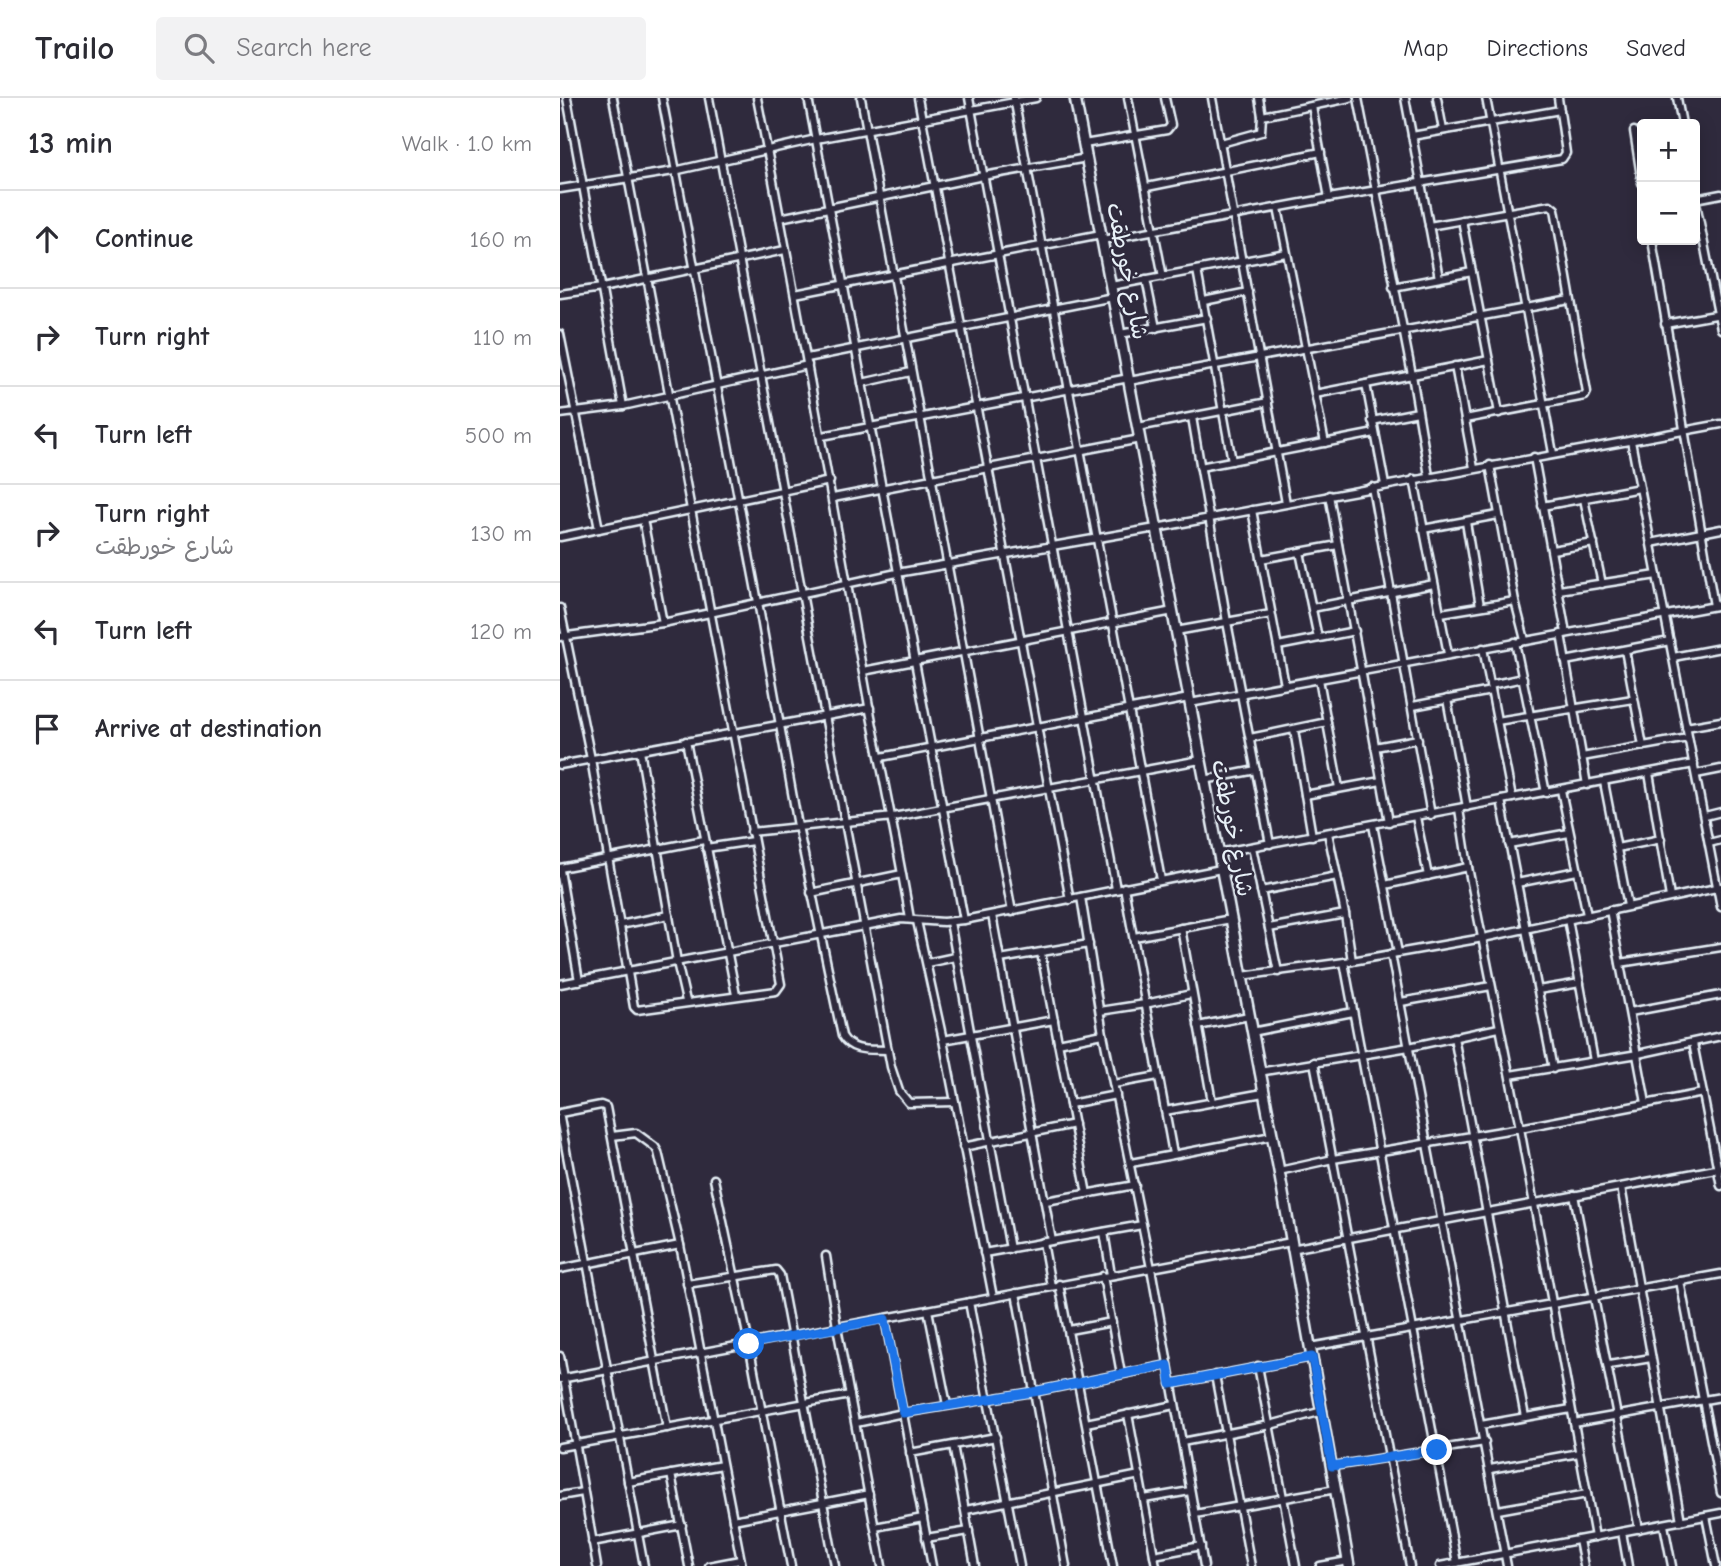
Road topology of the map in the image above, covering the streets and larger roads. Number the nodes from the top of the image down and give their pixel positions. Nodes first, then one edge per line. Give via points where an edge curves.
1 (567, 98) edge
2 (613, 98) edge
3 (662, 98) edge
4 (709, 98) edge
5 (757, 98) edge
6 (808, 98) edge
7 (861, 98) edge
8 (918, 98) edge
9 (969, 98) edge
10 (1037, 98) edge
11 (1075, 98) edge
12 (1128, 98) edge
13 (1165, 98) edge
14 (1212, 98) edge
15 (1259, 98) edge
16 (1350, 98) edge
17 (1358, 98) edge
18 (1405, 98) edge
19 (1437, 98) edge
20 (1486, 98) edge
21 (1558, 98) edge
22 (1677, 98) edge
23 (1014, 100) edge
24 (1312, 106) junction
25 (971, 110) junction
26 (1559, 110) junction
27 (1262, 116) junction
28 (922, 119) junction
29 (1681, 119) edge
30 (1490, 122) junction
31 (867, 130) junction
32 (1443, 130) junction
33 (1634, 131) dead end
34 (1135, 135) junction
35 (1412, 136) junction
36 (816, 139) junction
37 (1221, 143) junction
38 (1084, 144) junction
39 (767, 151) junction
40 (1321, 152) junction
41 (1087, 158) junction
42 (720, 161) junction
43 (1499, 168) junction
44 (1027, 169) junction
45 (674, 171) junction
46 (1225, 172) junction
47 (983, 176) junction
48 (628, 178) junction
49 (1420, 182) junction
50 (1642, 182) edge
51 (585, 185) junction
52 (934, 186) junction
53 (1147, 187) junction
54 (560, 189) edge
55 (1375, 190) junction
56 (1721, 194) edge
57 (880, 197) junction
58 (1329, 198) junction
59 (1700, 198) edge
60 (828, 207) junction
61 (1278, 208) junction
62 (1508, 212) junction
63 (1235, 216) junction
64 (780, 218) junction
65 (1462, 220) junction
66 (1700, 222) edge
67 (1429, 226) junction
68 (1155, 230) junction
69 (1101, 237) junction
70 (1652, 245) edge
71 (1042, 247) junction
72 (785, 250) junction
73 (1286, 253) junction
74 (998, 254) junction
75 (738, 260) junction
76 (1242, 261) junction
77 (949, 263) junction
78 (694, 269) junction
79 (1197, 270) junction
80 (1472, 272) junction
81 (894, 274) junction
82 (1163, 276) junction
83 (647, 278) junction
84 (1439, 278) junction
85 (1146, 279) junction
86 (841, 284) junction
87 (1111, 286) junction
88 (1394, 287) junction
89 (602, 288) junction
90 (1248, 292) junction
91 (560, 294) edge
92 (795, 294) junction
93 (1113, 297) junction
94 (1570, 300) junction
95 (1204, 301) junction
96 (1526, 307) junction
97 (1054, 310) junction
98 (1720, 314) edge
99 (1480, 315) junction
100 (1207, 318) junction
101 (1009, 319) junction
102 (1665, 324) junction
103 (962, 328) junction
104 (1156, 328) junction
105 (1721, 329) edge
106 (1403, 330) junction
107 (560, 334) edge
108 (1120, 334) junction
109 (906, 339) junction
110 (855, 348) junction
111 (1305, 348) junction
112 (1260, 356) junction
113 (1489, 360) junction
114 (807, 361) junction
115 (1216, 365) junction
116 (1455, 366) junction
117 (911, 372) junction
118 (760, 375) junction
119 (1412, 375) junction
120 (1129, 379) junction
121 (862, 383) junction
122 (1366, 384) junction
123 (716, 386) junction
124 (1068, 390) junction
125 (1315, 394) junction
126 (670, 396) junction
127 (1024, 398) junction
128 (1268, 402) junction
129 (1544, 404) junction
130 (623, 406) junction
131 (976, 407) junction
132 (1224, 411) junction
133 (576, 412) junction
134 (1418, 412) junction
135 (1499, 413) junction
136 (560, 414) edge
137 (920, 417) junction
138 (1192, 417) junction
139 (1465, 419) junction
140 (1372, 421) junction
141 (1721, 424) edge
142 (870, 426) junction
143 (1138, 428) junction
144 (1684, 431) junction
145 (1375, 433) junction
146 (822, 436) junction
147 (1140, 439) junction
148 (1631, 441) junction
149 (1325, 443) junction
150 (1081, 451) junction
151 (1277, 453) junction
152 (1553, 453) junction
153 (1534, 457) junction
154 (1037, 460) junction
155 (1232, 461) junction
156 (1490, 465) junction
157 (1200, 467) junction
158 (988, 468) junction
159 (1474, 468) junction
160 (1429, 476) junction
161 (932, 479) junction
162 (1414, 479) junction
163 (830, 481) junction
164 (1385, 485) junction
165 (1372, 487) junction
166 (881, 488) junction
167 (1640, 488) junction
168 (783, 491) junction
169 (1329, 495) junction
170 (833, 498) junction
171 (1584, 499) junction
172 (739, 501) junction
173 (1286, 503) junction
174 (1542, 506) junction
175 (691, 509) junction
176 (1252, 510) junction
177 (1499, 515) junction
178 (1209, 518) junction
179 (643, 519) junction
180 (1466, 522) junction
181 (1156, 528) junction
182 (599, 529) junction
183 (1423, 529) junction
184 (1721, 529) edge
185 (1700, 533) junction
186 (560, 537) edge
187 (1095, 538) junction
188 (1594, 543) junction
189 (1651, 543) junction
190 (1338, 545) junction
191 (1053, 546) junction
192 (1552, 550) junction
193 (1300, 552) junction
194 (1004, 554) junction
195 (1261, 559) junction
196 (948, 564) junction
197 (897, 573) junction
198 (1657, 575) junction
199 (848, 584) junction
200 (1434, 584) junction
201 (1602, 584) junction
202 (1559, 590) junction
203 (1392, 592) junction
204 (802, 594) junction
205 (1349, 600) junction
206 (1516, 601) junction
207 (758, 602) junction
208 (1718, 605) edge
209 (1480, 606) junction
210 (560, 608) edge
211 (1312, 608) junction
212 (1173, 611) junction
213 (711, 612) junction
214 (1441, 613) junction
215 (1271, 614) junction
216 (1665, 616) junction
217 (663, 622) junction
218 (1227, 622) junction
219 (1112, 623) junction
220 (1176, 631) junction
221 (1355, 631) junction
222 (1069, 632) junction
223 (1563, 634) junction
224 (563, 637) edge
225 (1318, 638) junction
226 (1021, 640) junction
227 (1525, 640) junction
228 (1670, 641) junction
229 (1516, 642) junction
230 (1278, 646) junction
231 (1483, 648) junction
232 (1721, 648) edge
233 (1625, 650) junction
234 (964, 651) junction
235 (1448, 654) junction
236 (1673, 657) junction
237 (914, 661) junction
238 (1565, 661) junction
239 (1405, 662) junction
240 (863, 671) junction
241 (1362, 671) junction
242 (1523, 678) junction
243 (1319, 679) junction
244 (1285, 685) junction
245 (1491, 688) junction
246 (1242, 694) junction
247 (1447, 699) junction
248 (1633, 699) junction
249 (1189, 700) junction
250 (1413, 706) junction
251 (870, 708) junction
252 (1573, 709) junction
253 (1128, 710) junction
254 (1530, 715) junction
255 (827, 716) junction
256 (1084, 718) junction
257 (1721, 721) edge
258 (1327, 722) junction
259 (1497, 722) junction
260 (781, 724) junction
261 (1686, 727) junction
262 (1037, 728) junction
263 (1294, 730) junction
264 (733, 734) junction
265 (979, 738) junction
266 (1250, 738) junction
267 (1688, 738) junction
268 (1418, 739) junction
269 (686, 741) junction
270 (1643, 746) junction
271 (1375, 747) junction
272 (930, 748) junction
273 (640, 750) junction
274 (881, 757) junction
275 (1582, 757) junction
276 (591, 759) junction
277 (1200, 760) junction
278 (1694, 764) junction
279 (560, 765) edge
280 (1721, 769) edge
281 (1256, 770) junction
282 (1140, 772) junction
283 (1649, 773) junction
284 (1696, 774) junction
285 (1096, 780) junction
286 (1204, 780) junction
287 (1381, 781) junction
288 (1604, 782) junction
289 (1587, 785) junction
290 (1339, 788) junction
291 (1048, 789) junction
292 (1561, 790) junction
293 (1546, 793) junction
294 (1305, 795) junction
295 (1512, 798) junction
296 (990, 800) junction
297 (1501, 800) junction
298 (941, 808) junction
299 (1463, 808) junction
300 (1721, 812) edge
301 (1431, 815) junction
302 (1705, 816) junction
303 (893, 817) junction
304 (1416, 817) junction
305 (1389, 822) junction
306 (846, 824) junction
307 (1373, 825) junction
308 (798, 826) junction
309 (751, 832) junction
310 (1328, 833) junction
311 (1569, 833) junction
312 (1312, 836) junction
313 (1661, 839) junction
314 (704, 840) junction
315 (1721, 840) edge
316 (753, 841) junction
317 (1709, 843) junction
318 (1270, 844) junction
319 (1509, 844) junction
320 (1252, 847) junction
321 (658, 848) junction
322 (706, 848) junction
323 (1617, 848) junction
324 (1218, 853) junction
325 (608, 859) junction
326 (1468, 867) junction
327 (560, 869) edge
328 (1221, 869) junction
329 (1577, 871) junction
330 (902, 874) junction
331 (1337, 876) junction
332 (1428, 876) junction
333 (1161, 880) junction
334 (1517, 883) junction
335 (857, 884) junction
336 (1385, 885) junction
337 (1719, 887) edge
338 (1120, 888) junction
339 (1261, 891) junction
340 (811, 893) junction
341 (1081, 897) junction
342 (1670, 897) junction
343 (1070, 900) junction
344 (1628, 905) junction
345 (1721, 907) edge
346 (1609, 910) junction
347 (1012, 912) junction
348 (1345, 914) junction
349 (669, 915) junction
350 (992, 915) junction
351 (1587, 915) junction
352 (1231, 919) junction
353 (1568, 919) junction
354 (914, 920) junction
355 (964, 920) junction
356 (950, 922) junction
357 (620, 925) junction
358 (866, 927) junction
359 (1181, 928) junction
360 (1269, 928) junction
361 (1526, 929) junction
362 (820, 936) junction
363 (1134, 937) junction
364 (1483, 937) junction
365 (1089, 944) junction
366 (773, 945) junction
367 (1721, 947) edge
368 (726, 952) junction
369 (1041, 953) junction
370 (1394, 953) junction
371 (955, 957) junction
372 (1000, 959) junction
373 (1352, 961) junction
374 (677, 962) junction
375 (1344, 962) junction
376 (927, 963) junction
377 (1620, 963) junction
378 (629, 971) junction
379 (1278, 972) junction
380 (1241, 976) junction
381 (579, 981) junction
382 (1580, 983) junction
383 (560, 984) edge
384 (1491, 986) junction
385 (1538, 990) junction
386 (1191, 994) junction
387 (736, 995) junction
388 (1721, 995) edge
389 (687, 1001) junction
390 (1401, 1002) junction
391 (1145, 1004) junction
392 (1100, 1011) junction
393 (1353, 1012) junction
394 (1630, 1012) junction
395 (1249, 1016) junction
396 (1054, 1020) junction
397 (1198, 1026) junction
398 (1014, 1027) junction
399 (1499, 1028) junction
400 (1252, 1032) junction
401 (1103, 1034) junction
402 (969, 1035) junction
403 (1721, 1036) edge
404 (1454, 1037) junction
405 (943, 1040) junction
406 (1058, 1042) junction
407 (1693, 1042) junction
408 (1409, 1047) junction
409 (888, 1049) junction
410 (1638, 1054) junction
411 (1362, 1055) junction
412 (1594, 1061) junction
413 (1314, 1062) junction
414 (1553, 1069) junction
415 (1259, 1072) junction
416 (1158, 1076) junction
417 (1510, 1076) junction
418 (1114, 1084) junction
419 (1263, 1093) junction
420 (1703, 1093) junction
421 (1116, 1095) junction
422 (955, 1102) junction
423 (1212, 1102) junction
424 (1646, 1103) junction
425 (1070, 1104) junction
426 (1165, 1111) junction
427 (560, 1116) edge
428 (1074, 1124) junction
429 (1520, 1128) junction
430 (1032, 1133) junction
431 (612, 1136) junction
432 (1272, 1136) junction
433 (1471, 1136) junction
434 (990, 1140) junction
435 (1428, 1143) junction
436 (963, 1147) junction
437 (1379, 1152) junction
438 (1173, 1154) junction
439 (1333, 1159) junction
440 (1131, 1163) junction
441 (1719, 1169) edge
442 (1279, 1171) junction
443 (714, 1179) dead end
444 (1135, 1185) junction
445 (1721, 1186) edge
446 (1620, 1187) junction
447 (1087, 1194) junction
448 (1574, 1195) junction
449 (1046, 1201) junction
450 (1533, 1203) junction
451 (1487, 1212) junction
452 (1442, 1221) junction
453 (1142, 1225) junction
454 (1395, 1231) junction
455 (1104, 1232) junction
456 (1348, 1239) junction
457 (1052, 1241) junction
458 (1044, 1242) junction
459 (680, 1245) junction
460 (1291, 1246) junction
461 (1010, 1248) junction
462 (984, 1253) junction
463 (634, 1254) junction
464 (826, 1255) dead end
465 (587, 1263) junction
466 (560, 1269) edge
467 (1151, 1269) junction
468 (1721, 1274) edge
469 (734, 1276) junction
470 (1107, 1276) junction
471 (1680, 1281) junction
472 (687, 1284) junction
473 (1059, 1284) junction
474 (1051, 1286) junction
475 (1639, 1288) junction
476 (1016, 1293) junction
477 (1595, 1296) junction
478 (993, 1297) junction
479 (969, 1302) junction
480 (1551, 1304) junction
481 (928, 1310) junction
482 (1506, 1312) junction
483 (885, 1319) junction
484 (1460, 1320) junction
485 (1112, 1322) junction
486 (837, 1327) junction
487 (1414, 1329) junction
488 (1069, 1330) junction
489 (791, 1335) junction
490 (1367, 1337) junction
491 (749, 1344) junction
492 (1311, 1352) junction
493 (701, 1353) junction
494 (560, 1356) edge
495 (1651, 1358) junction
496 (655, 1360) junction
497 (1168, 1365) junction
498 (1609, 1365) junction
499 (1258, 1366) junction
500 (607, 1369) junction
501 (1121, 1374) junction
502 (1215, 1375) junction
503 (562, 1378) edge
504 (1078, 1384) junction
505 (1171, 1384) junction
506 (1033, 1392) junction
507 (850, 1395) junction
508 (1721, 1397) edge
509 (989, 1398) junction
510 (1703, 1400) junction
511 (805, 1403) junction
512 (947, 1405) junction
513 (1175, 1405) junction
514 (1661, 1408) junction
515 (1571, 1409) junction
516 (761, 1411) junction
517 (1323, 1411) junction
518 (903, 1413) junction
519 (1128, 1414) junction
520 (1618, 1415) junction
521 (1525, 1417) junction
522 (713, 1419) junction
523 (856, 1423) junction
524 (1086, 1423) junction
525 (1574, 1423) junction
526 (1270, 1425) junction
527 (1481, 1425) junction
528 (667, 1428) junction
529 (1226, 1433) junction
530 (620, 1436) junction
531 (996, 1437) junction
532 (1182, 1442) junction
533 (1485, 1442) junction
534 (575, 1444) junction
535 (953, 1445) junction
536 (560, 1447) edge
537 (1437, 1450) junction
538 (1579, 1452) junction
539 (911, 1453) junction
540 (1390, 1457) junction
541 (722, 1465) junction
542 (1332, 1466) junction
543 (1490, 1469) junction
544 (671, 1474) junction
545 (1140, 1475) junction
546 (628, 1482) junction
547 (1097, 1483) junction
548 (1336, 1489) junction
549 (1190, 1491) junction
550 (583, 1492) junction
551 (1721, 1493) edge
552 (869, 1494) junction
553 (1053, 1494) junction
554 (1587, 1494) junction
555 (560, 1496) edge
556 (1284, 1498) junction
557 (1144, 1499) junction
558 (822, 1502) junction
559 (1009, 1502) junction
560 (1239, 1505) junction
561 (780, 1510) junction
562 (965, 1510) junction
563 (1498, 1510) junction
564 (1721, 1513) edge
565 (1195, 1514) junction
566 (1706, 1516) junction
567 (923, 1518) junction
568 (733, 1520) junction
569 (1682, 1521) junction
570 (681, 1525) junction
571 (1664, 1525) junction
572 (875, 1527) junction
573 (1639, 1529) junction
574 (969, 1531) junction
575 (1622, 1532) junction
576 (638, 1533) junction
577 (1595, 1537) junction
578 (926, 1538) junction
579 (1579, 1540) junction
580 (592, 1542) junction
581 (1201, 1546) junction
582 (1506, 1554) junction
583 (1154, 1555) junction
584 (741, 1563) edge
585 (1457, 1563) junction
586 (1349, 1564) edge
587 (597, 1566) edge
588 (644, 1566) edge
589 (689, 1566) edge
590 (709, 1566) edge
591 (792, 1566) edge
592 (835, 1566) edge
593 (882, 1566) edge
594 (932, 1566) edge
595 (975, 1566) edge
596 (1020, 1566) edge
597 (1066, 1566) edge
598 (1113, 1566) edge
599 (1156, 1566) edge
600 (1204, 1566) edge
601 (1251, 1566) edge
602 (1297, 1566) edge
603 (1320, 1566) edge
604 (1410, 1566) edge
605 (1445, 1566) edge
606 (1507, 1566) edge
607 (1584, 1566) edge
608 (1628, 1566) edge
609 (1672, 1566) edge
610 (1716, 1566) edge

1 - 51 street
2 - 48 street
3 - 45 street
4 - 42 street
5 - 39 street
6 - 36 street
7 - 31 street
8 - 28 street
9 - 25 street
10 - 23 street
11 - 38 street, شارع خورطقت
12 - 34 street
13 - 34 street via 1170,128
14 - 37 street
15 - 27 street
16 - 24 street
17 - 55 street
18 - 35 street
19 - 32 street
20 - 30 street
21 - 26 street
22 - 29 street
23 - 25 street
23 - 44 street
24 - 27 street
24 - 40 street
25 - 28 street
25 - 47 street
26 - 30 street
26 - 43 street via 1562,159
27 - 37 street via 1259,134
28 - 31 street
28 - 52 street
30 - 32 street
30 - 43 street
31 - 36 street
31 - 57 street
32 - 35 street
33 - 50 street
34 - 38 street
34 - 53 street
35 - 49 street
36 - 39 street
36 - 60 street
37 - 46 street
38 - 41 street, شارع خورطقت
39 - 42 street
39 - 64 street
40 - 46 street
40 - 58 street
41 - 44 street
41 - 69 street, شارع خورطقت
42 - 45 street
42 - 75 street
43 - 49 street
43 - 62 street
44 - 47 street
44 - 71 street
45 - 48 street
45 - 78 street
46 - 53 street
46 - 63 street
47 - 52 street
47 - 74 street
48 - 51 street
48 - 83 street
49 - 55 street
49 - 67 street
51 - 54 street
51 - 89 street
52 - 57 street
52 - 77 street
53 - 68 street
55 - 58 street
55 - 88 street
56 - 59 street
57 - 60 street
57 - 81 street
58 - 61 street
60 - 64 street
60 - 86 street
61 - 63 street
61 - 73 street
62 - 65 street
62 - 94 street via 1550,205 1555,209
62 - 96 street
63 - 68 street
63 - 76 street
64 - 72 street
65 - 67 street
65 - 80 street
66 - 98 street
67 - 84 street
68 - 69 street
68 - 82 street
69 - 71 street
69 - 87 street, شارع خورطقت
70 - 102 street
71 - 74 street
71 - 97 street
72 - 75 street
72 - 92 street
73 - 76 street
73 - 111 street
74 - 77 street
74 - 101 street
75 - 78 street
75 - 118 street
76 - 79 street
76 - 90 street
77 - 81 street
77 - 103 street
78 - 83 street
78 - 123 street
79 - 82 street
79 - 95 street
80 - 84 street
80 - 99 street
81 - 86 street
81 - 109 street
82 - 85 street
83 - 89 street
83 - 126 street
84 - 88 street
85 - 87 street
85 - 104 street
86 - 92 street
86 - 110 street
87 - 93 street, شارع خورطقت
88 - 106 street
89 - 91 street
89 - 130 street
90 - 95 street
90 - 112 street
92 - 114 street
93 - 97 street
93 - 108 street, شارع خورطقت
94 - 96 street
94 - 129 street via 1587,393 1583,398
95 - 100 street
96 - 99 street
96 - 129 street
97 - 101 street
97 - 124 street
98 - 102 street
98 - 105 street
99 - 106 street
99 - 113 street
100 - 104 street
100 - 115 street
101 - 103 street
101 - 127 street
102 - 144 street
103 - 109 street
103 - 131 street
104 - 108 street
106 - 111 street
106 - 119 street
107 - 133 street
108 - 120 street, شارع خورطقت
109 - 110 street
109 - 117 street
110 - 114 street
110 - 121 street
111 - 112 street
111 - 125 street
112 - 115 street
112 - 128 street
113 - 116 street
113 - 135 street
114 - 118 street
114 - 146 street
115 - 120 street
115 - 132 street
116 - 119 street
116 - 139 street
117 - 121 street
117 - 137 street
118 - 123 street
118 - 168 street
119 - 122 street
119 - 134 street
120 - 124 street
120 - 143 street, شارع خورطقت
121 - 142 street
122 - 125 street
122 - 140 street
123 - 126 street
123 - 172 street
124 - 127 street
124 - 150 street
125 - 149 street
126 - 130 street
126 - 175 street
127 - 131 street
127 - 154 street
128 - 132 street
128 - 151 street
129 - 135 street
129 - 152 street
130 - 133 street
131 - 137 street
131 - 158 street
132 - 138 street
132 - 155 street
133 - 136 street
133 - 182 street
134 - 140 street
134 - 160 street
135 - 139 street
137 - 142 street
137 - 161 street
138 - 143 street
138 - 157 street
139 - 159 street
140 - 145 street
141 - 144 street
142 - 146 street
142 - 166 street
143 - 147 street, شارع خورطقت
144 - 148 street
144 - 185 street
145 - 149 street
145 - 164 street
146 - 163 street
147 - 150 street
147 - 181 street, شارع خورطقت
148 - 152 street
148 - 167 street
149 - 151 street
150 - 154 street
150 - 187 street
151 - 155 street
151 - 173 street
152 - 153 street
153 - 156 street
153 - 174 street
154 - 158 street
154 - 191 street
155 - 157 street
156 - 159 street
156 - 177 street
157 - 178 street
158 - 161 street
158 - 194 street
159 - 160 street
160 - 162 street
161 - 166 street
161 - 196 street
162 - 164 street
162 - 183 street
163 - 168 street
163 - 170 street
164 - 165 street
165 - 169 street
165 - 203 street
166 - 170 street
166 - 197 street
167 - 171 street
167 - 189 street
168 - 172 street
168 - 204 street
169 - 173 street
169 - 190 street
170 - 199 street
171 - 174 street
171 - 188 street
172 - 175 street
172 - 207 street
173 - 176 street
174 - 192 street
175 - 179 street
175 - 213 street
176 - 178 street
176 - 195 street
177 - 180 street
177 - 206 street
178 - 181 street
178 - 218 street
179 - 182 street
179 - 217 street
180 - 183 street
180 - 209 street
181 - 187 street
181 - 212 street, شارع خورطقت
182 - 186 street
183 - 200 street
184 - 185 street
185 - 189 street
185 - 208 street
187 - 191 street
187 - 219 street
188 - 192 street
188 - 201 street
189 - 198 street
190 - 193 street
190 - 205 street
191 - 194 street
191 - 222 street
192 - 202 street
193 - 195 street
193 - 211 street
194 - 196 street
194 - 226 street
195 - 215 street
196 - 197 street
196 - 234 street
197 - 199 street
197 - 237 street
198 - 201 street
198 - 216 street
199 - 204 street
199 - 240 street
200 - 203 street
200 - 214 street
201 - 202 street
202 - 223 street
203 - 205 street
203 - 239 street
204 - 207 street
204 - 255 street
205 - 211 street
205 - 221 street
206 - 209 street
206 - 227 street
207 - 213 street
207 - 260 street
208 - 216 street
209 - 214 street
210 - 224 street
211 - 225 street
212 - 219 street
212 - 220 street, شارع خورطقت
213 - 217 street
213 - 264 street
214 - 235 street
215 - 218 street
215 - 230 street
216 - 223 street
216 - 228 street
217 - 224 street
218 - 220 street
218 - 246 street
219 - 222 street
219 - 253 street
220 - 249 street, شارع خورطقت
221 - 225 street
221 - 241 street
222 - 226 street
222 - 256 street
223 - 227 street
223 - 238 street
224 - 276 street
225 - 230 street
226 - 234 street
226 - 262 street
227 - 229 street
228 - 233 street
228 - 236 street
229 - 231 street
229 - 242 street
230 - 244 street
231 - 235 street
231 - 245 street
232 - 236 street
233 - 238 street
233 - 248 street
234 - 237 street
234 - 265 street
235 - 239 street
236 - 261 street
237 - 240 street
237 - 272 street
238 - 252 street
239 - 241 street
239 - 250 street
240 - 251 street
241 - 243 street
241 - 271 street
242 - 245 street
242 - 254 street
243 - 244 street
243 - 258 street
244 - 246 street
245 - 247 street
245 - 259 street
246 - 249 street
246 - 266 street
247 - 250 street
247 - 299 street
248 - 252 street
248 - 270 street
249 - 253 street
249 - 277 street, شارع خورطقت
250 - 268 street
251 - 255 street
251 - 274 street
252 - 254 street
252 - 275 street
253 - 256 street
253 - 282 street
254 - 259 street
254 - 293 street
255 - 260 street
255 - 306 street
256 - 262 street
256 - 285 street
257 - 261 street
258 - 263 street
258 - 290 street
259 - 295 street
260 - 264 street
260 - 308 street
261 - 267 street
262 - 265 street
262 - 291 street
263 - 266 street
263 - 294 street
264 - 269 street
264 - 309 street
265 - 272 street
265 - 296 street
266 - 281 street
267 - 270 street
267 - 278 street
268 - 271 street
268 - 301 street
269 - 273 street
269 - 314 street
270 - 275 street
271 - 287 street
272 - 274 street
272 - 298 street
273 - 276 street
273 - 321 street
274 - 303 street
275 - 289 street
276 - 279 street
276 - 325 street
277 - 282 street
277 - 286 street, شارع خورطقت
278 - 283 street
278 - 284 street
280 - 284 street
281 - 286 street
281 - 318 street
282 - 285 street
282 - 333 street
283 - 288 street
283 - 313 street
284 - 302 street
285 - 291 street
285 - 338 street
286 - 324 street, شارع خورطقت
287 - 290 street
287 - 305 street
288 - 289 street
288 - 323 street
289 - 292 street
290 - 294 street
291 - 296 street
291 - 343 street
292 - 293 street
292 - 311 street
293 - 295 street
294 - 312 street
295 - 297 street
296 - 298 street
296 - 347 street
297 - 299 street
297 - 319 street
298 - 303 street
298 - 355 street
299 - 301 street
299 - 326 street
300 - 302 street
301 - 304 street
302 - 317 street
303 - 306 street
303 - 330 street
304 - 305 street
304 - 332 street
305 - 307 street
306 - 308 street
306 - 335 street
307 - 310 street
307 - 336 street
308 - 309 street
308 - 340 street
309 - 316 street
310 - 312 street
310 - 331 street
311 - 319 street
311 - 329 street
312 - 318 street
313 - 323 street
313 - 342 street
314 - 321 street
314 - 322 street
315 - 317 street
316 - 322 street
316 - 366 street
317 - 337 street
318 - 320 street
319 - 334 street
320 - 324 street
320 - 339 street
321 - 325 street
321 - 349 street
322 - 368 street
323 - 344 street
324 - 328 street, شارع خورطقت
325 - 327 street
325 - 357 street
326 - 332 street
326 - 364 street
327 - 381 street
328 - 333 street
328 - 352 street, شارع خورطقت
329 - 334 street
329 - 351 street
330 - 335 street
330 - 354 street
331 - 339 street
331 - 348 street
332 - 336 street
333 - 338 street
334 - 361 street
335 - 340 street
335 - 358 street
336 - 370 street
337 - 342 street
337 - 345 street
338 - 341 street
338 - 363 street
339 - 360 street
340 - 362 street
341 - 343 street
341 - 365 street
342 - 344 street
343 - 347 street
344 - 346 street
346 - 351 street
346 - 377 street
347 - 350 street
348 - 360 street
348 - 373 street
349 - 357 street
349 - 374 street
350 - 355 street
350 - 372 street
351 - 353 street
352 - 359 street
352 - 380 street, شارع خورطقت
353 - 361 street
353 - 382 street
354 - 356 street
354 - 358 street
354 - 376 street
355 - 356 street
356 - 371 street
357 - 378 street
358 - 362 street
358 - 409 street
359 - 363 street
359 - 386 street
360 - 379 street
361 - 364 street
361 - 385 street
362 - 366 street
362 - 409 street via 846,1044
363 - 391 street
364 - 370 street
364 - 384 street
365 - 369 street
365 - 392 street
366 - 368 street
366 - 387 street via 780,988
367 - 377 street
368 - 374 street
368 - 387 street
369 - 372 street
369 - 396 street
370 - 373 street
370 - 390 street
371 - 376 street
371 - 402 street
372 - 398 street
373 - 375 street
374 - 378 street
374 - 389 street
375 - 379 street
375 - 393 street
376 - 405 street
377 - 394 street
378 - 381 street
378 - 389 street via 637,1010
379 - 380 street
380 - 395 street, شارع خورطقت
381 - 383 street
382 - 385 street
382 - 412 street
384 - 390 street
384 - 399 street
385 - 414 street
386 - 391 street
386 - 397 street
387 - 389 street
388 - 394 street
390 - 408 street
391 - 392 street
391 - 416 street
392 - 401 street
393 - 400 street
393 - 411 street
394 - 410 street
395 - 397 street
395 - 400 street, شارع خورطقت
396 - 398 street
396 - 406 street
397 - 423 street
398 - 402 street
398 - 430 street
399 - 404 street
399 - 417 street
400 - 415 street, شارع خورطقت
401 - 406 street
401 - 418 street
402 - 405 street
402 - 434 street
403 - 407 street
404 - 408 street
404 - 433 street
405 - 422 street
406 - 425 street
407 - 410 street
407 - 420 street
408 - 411 street
408 - 435 street
409 - 422 street via 894,1081 909,1103
410 - 412 street
410 - 424 street
411 - 413 street
411 - 437 street
412 - 414 street
413 - 415 street
413 - 439 street
414 - 417 street
415 - 419 street, شارع خورطقت
416 - 418 street
416 - 426 street
417 - 429 street
418 - 421 street
419 - 423 street
419 - 432 street, شارع خورطقت
420 - 424 street
420 - 441 street
421 - 425 street
421 - 440 street
422 - 436 street
423 - 426 street
424 - 429 street
425 - 428 street
426 - 438 street
427 - 431 street via 604,1106
427 - 465 street
428 - 430 street
428 - 447 street
429 - 433 street
429 - 450 street
430 - 434 street
430 - 449 street
431 - 459 street via 636,1133 656,1148
431 - 463 street
432 - 438 street
432 - 442 street, شارع خورطقت
433 - 435 street
433 - 451 street
434 - 436 street
434 - 461 street
435 - 437 street
435 - 452 street
436 - 462 street
437 - 439 street
437 - 454 street
438 - 440 street
439 - 442 street
439 - 456 street
440 - 444 street
441 - 445 street
441 - 446 street
442 - 460 street, شارع خورطقت
443 - 469 street
444 - 447 street
444 - 453 street
446 - 448 street
446 - 475 street
447 - 449 street
448 - 450 street
448 - 477 street
449 - 457 street
450 - 451 street
450 - 480 street
451 - 452 street
451 - 482 street
452 - 454 street
452 - 484 street
453 - 455 street
453 - 467 street
454 - 456 street
454 - 487 street
455 - 457 street
455 - 470 street
456 - 460 street
456 - 490 street
457 - 458 street
458 - 461 street
458 - 474 street
459 - 463 street
459 - 472 street
460 - 467 street
460 - 492 street, شارع خورطقت
461 - 462 street
462 - 478 street
463 - 465 street
463 - 496 street
464 - 486 street
465 - 466 street
465 - 500 street
467 - 470 street
467 - 497 street
468 - 471 street
469 - 472 street
469 - 489 street via 779,1271
469 - 491 street
470 - 473 street
470 - 485 street
471 - 475 street
471 - 510 street
472 - 493 street
473 - 474 street
473 - 488 street
474 - 476 street
475 - 477 street
475 - 495 street
476 - 478 street
476 - 506 street
477 - 480 street
477 - 498 street
478 - 479 street
479 - 481 street
479 - 509 street
480 - 482 street
480 - 515 street
481 - 483 street
481 - 512 street
482 - 484 street
482 - 521 street
483 - 486 street
483 - 518 street
484 - 487 street
484 - 527 street
485 - 488 street
485 - 501 street
486 - 489 street
486 - 507 street
487 - 490 street
487 - 537 street
488 - 504 street
489 - 491 street
489 - 511 street
490 - 492 street
490 - 540 street
491 - 493 street
491 - 516 street
492 - 499 street
492 - 517 street, شارع خورطقت
493 - 496 street
493 - 522 street
494 - 503 street
495 - 498 street
495 - 514 street
496 - 500 street
496 - 528 street
497 - 501 street
497 - 505 street
498 - 520 street
499 - 502 street
499 - 526 street
500 - 503 street
500 - 530 street
501 - 504 street
502 - 505 street
502 - 529 street
503 - 534 street
504 - 506 street
504 - 524 street
505 - 513 street
506 - 509 street
506 - 553 street
507 - 511 street
507 - 523 street
508 - 510 street
509 - 512 street
509 - 531 street
510 - 514 street
510 - 551 street
511 - 516 street
511 - 558 street
512 - 518 street
513 - 519 street
513 - 532 street
514 - 520 street
514 - 569 street
515 - 521 street
515 - 525 street
516 - 522 street
516 - 561 street
517 - 526 street
517 - 542 street, شارع خورطقت
518 - 523 street
518 - 539 street
519 - 524 street
519 - 545 street
520 - 525 street
520 - 573 street
521 - 527 street
522 - 528 street
522 - 541 street
523 - 552 street
524 - 547 street
525 - 538 street
526 - 529 street
526 - 556 street
527 - 533 street
528 - 530 street
529 - 532 street
529 - 560 street
530 - 534 street
530 - 546 street
531 - 535 street
531 - 559 street
532 - 549 street
533 - 537 street
533 - 543 street
534 - 536 street
534 - 550 street
535 - 539 street
535 - 562 street
537 - 540 street
537 - 585 street
538 - 543 street
538 - 554 street
539 - 567 street
540 - 542 street
540 - 604 street
541 - 544 street
541 - 568 street
542 - 548 street, شارع خورطقت
543 - 563 street
544 - 546 street
544 - 570 street
545 - 547 street
545 - 557 street
546 - 576 street
547 - 553 street
547 - 598 street
548 - 556 street
548 - 586 street, شارع خورطقت
549 - 557 street
549 - 565 street
550 - 555 street
550 - 580 street
552 - 558 street
552 - 572 street
553 - 559 street
553 - 597 street
554 - 563 street
554 - 577 street
556 - 560 street
556 - 602 street
557 - 583 street
558 - 561 street
558 - 592 street
559 - 562 street
559 - 596 street
560 - 565 street
560 - 601 street
561 - 568 street
561 - 591 street
562 - 574 street
563 - 582 street
564 - 566 street
565 - 581 street
566 - 569 street
566 - 610 street
567 - 572 street
567 - 578 street
568 - 584 street
569 - 571 street
570 - 576 street
570 - 589 street
571 - 573 street
571 - 609 street
572 - 593 street
573 - 575 street
574 - 578 street
574 - 595 street
575 - 577 street
575 - 608 street
576 - 580 street
576 - 588 street
577 - 579 street
578 - 594 street
579 - 582 street
579 - 607 street
580 - 587 street
581 - 583 street
581 - 600 street
582 - 585 street
582 - 606 street
583 - 599 street
584 - 590 street
585 - 605 street
586 - 603 street

